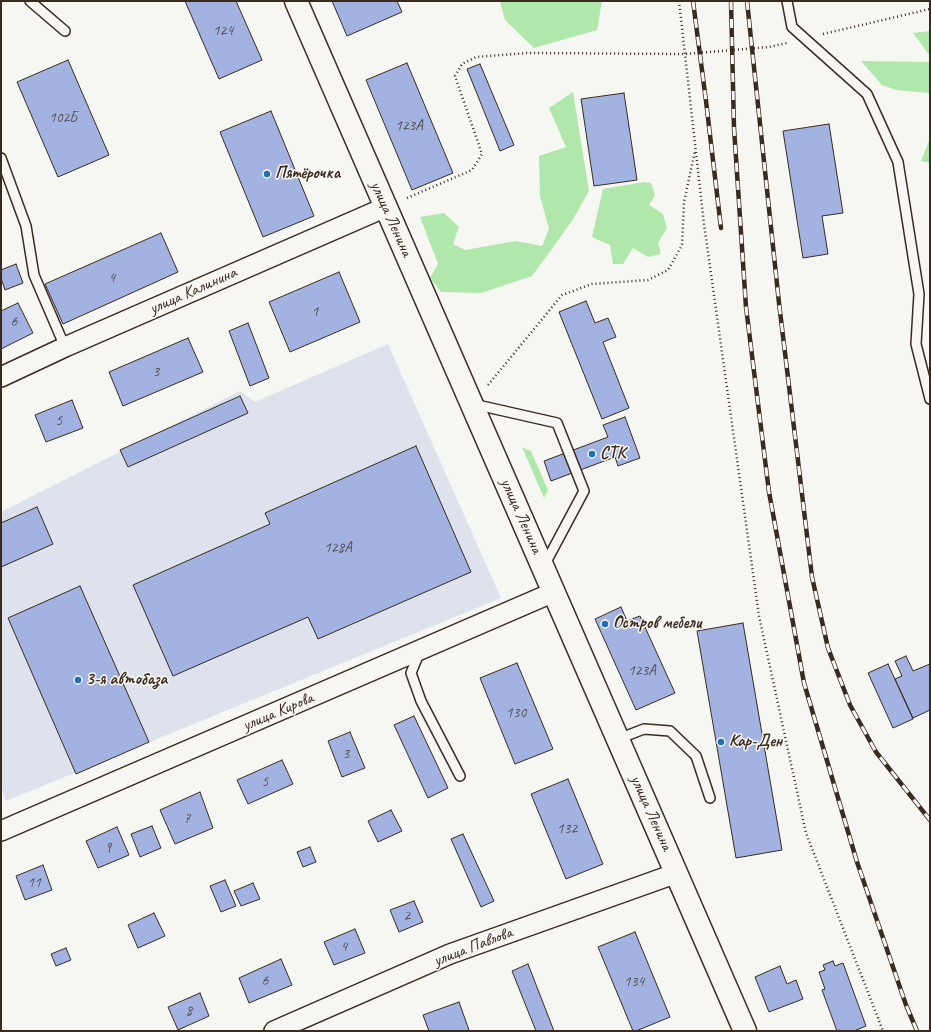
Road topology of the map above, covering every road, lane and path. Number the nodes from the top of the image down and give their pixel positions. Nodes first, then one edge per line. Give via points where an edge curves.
1 (30, 1) edge
2 (296, 1) edge
3 (678, 1) edge
4 (787, 1) edge
5 (930, 9) edge
6 (65, 31) dead end
7 (805, 39) junction
8 (685, 54) junction
9 (696, 148) junction
10 (1, 158) edge
11 (386, 207) junction
12 (65, 347) junction
13 (1, 377) edge
14 (930, 399) edge
15 (472, 404) junction
16 (543, 567) junction
17 (554, 592) junction
18 (420, 650) junction
19 (618, 739) junction
20 (460, 776) dead end
21 (710, 798) dead end
22 (1, 831) edge
23 (677, 873) junction
24 (274, 1031) edge
25 (745, 1031) edge
26 (883, 1031) edge

1 - 6 lane
2 - 11 street, улица Ленина
3 - 8 path
4 - 7 lane via 792,27
5 - 7 path
7 - 8 path via 769,47
7 - 14 lane via 867,94 898,162 919,294 916,344
8 - 9 path
8 - 11 path via 527,53 476,57 462,64 455,76 482,154 472,170
9 - 15 path via 684,202 682,245 668,270 648,280 592,284 562,295
9 - 26 path via 704,224 759,616 806,832
10 - 12 lane via 26,226 34,276
11 - 12 street, улица Калинина
11 - 15 street, улица Ленина
12 - 13 street, улица Калинина
15 - 16 street, улица Ленина
15 - 16 lane via 557,423 584,491
16 - 17 street, улица Ленина
17 - 18 street, улица Кирова
17 - 19 street, улица Ленина
18 - 20 lane via 411,673 421,701
18 - 22 street, улица Кирова
19 - 21 lane via 644,729 670,731 696,756
19 - 23 street, улица Ленина
23 - 24 street, улица Павлова via 450,954
23 - 25 street, улица Ленина

